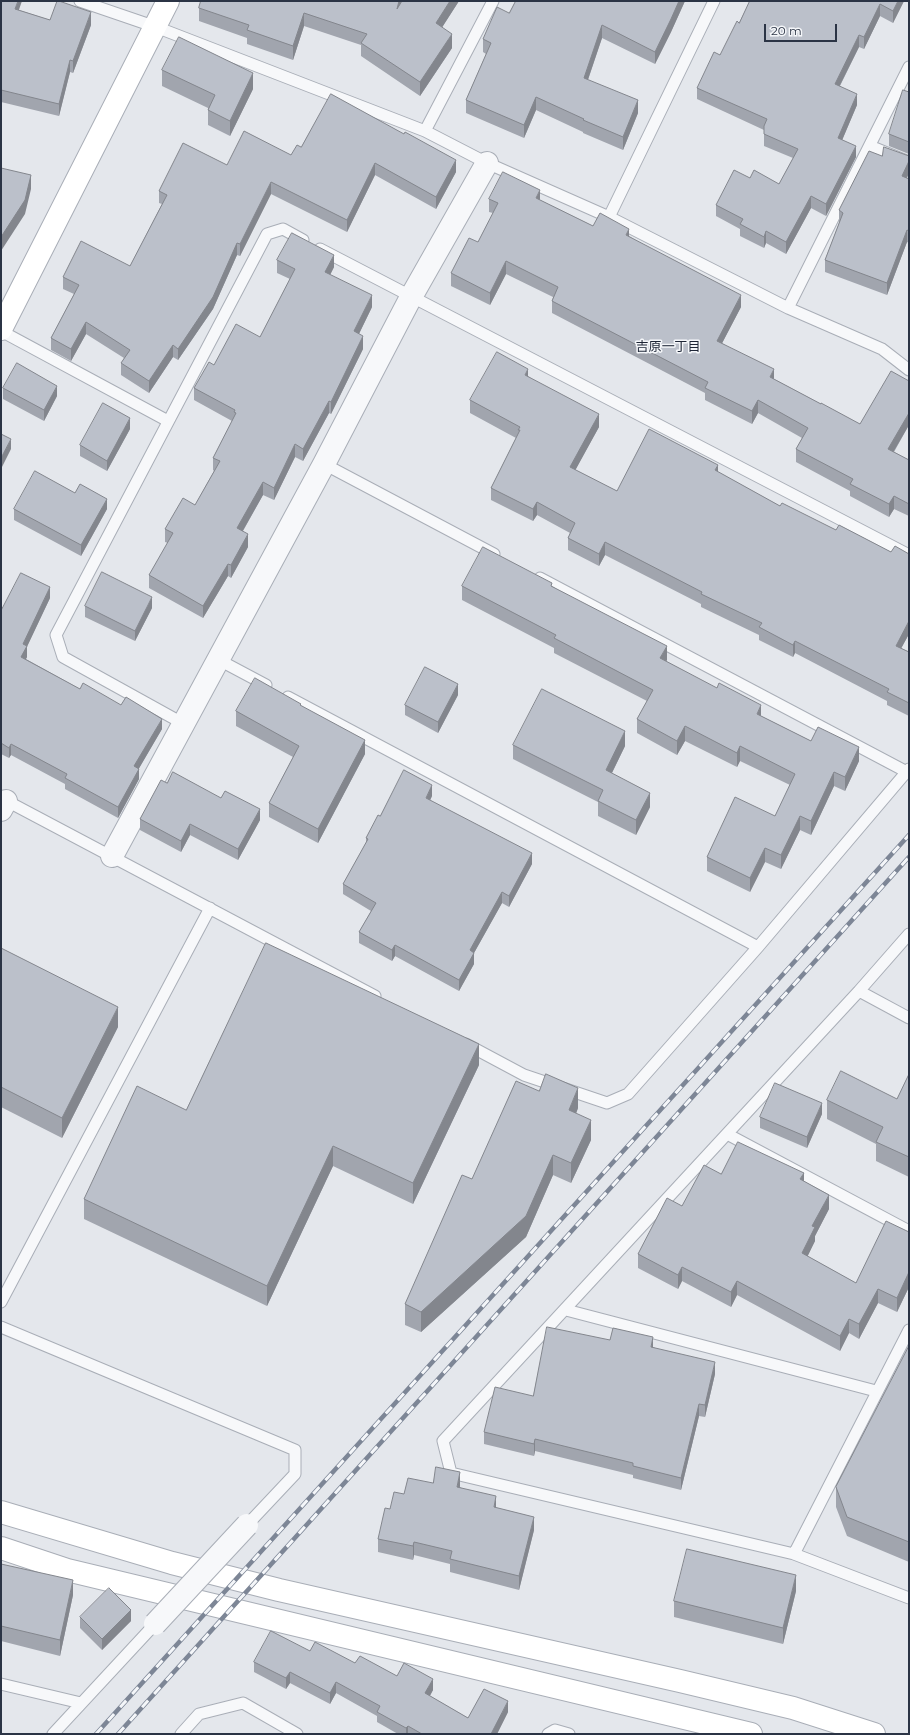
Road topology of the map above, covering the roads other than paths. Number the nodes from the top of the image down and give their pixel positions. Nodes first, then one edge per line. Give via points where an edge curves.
1 (80, 1) edge
2 (168, 1) edge
3 (493, 1) edge
4 (714, 1) edge
5 (156, 27) junction
6 (909, 67) edge
7 (425, 131) junction
8 (870, 146) junction
9 (909, 162) edge
10 (487, 163) junction
11 (609, 217) junction
12 (411, 296) junction
13 (8, 300) edge
14 (788, 308) junction
15 (1, 330) edge
16 (909, 370) edge
17 (168, 421) junction
18 (324, 464) junction
19 (909, 555) edge
20 (507, 560) edge
21 (528, 571) edge
22 (219, 660) junction
23 (184, 724) junction
24 (908, 770) edge
25 (3, 803) edge
26 (112, 856) junction
27 (210, 908) junction
28 (909, 934) edge
29 (758, 947) junction
30 (860, 991) junction
31 (385, 1001) edge
32 (909, 1018) edge
33 (454, 1038) edge
34 (728, 1134) junction
35 (909, 1231) edge
36 (1, 1302) edge
37 (566, 1310) junction
38 (1, 1326) edge
39 (909, 1330) edge
40 (876, 1391) junction
41 (1, 1512) edge
42 (247, 1525) joint
43 (1, 1548) edge
44 (794, 1554) junction
45 (909, 1598) edge
46 (155, 1624) joint
47 (1, 1684) edge
48 (81, 1703) junction
49 (53, 1734) edge
50 (181, 1734) edge
51 (297, 1734) edge
52 (548, 1734) edge
53 (569, 1734) edge
54 (751, 1734) edge
55 (874, 1734) edge

1 - 5 lane
2 - 5 street
3 - 7 lane
4 - 11 lane
5 - 7 lane
5 - 13 street
6 - 8 lane
7 - 10 lane
8 - 9 lane
8 - 14 lane
10 - 11 lane
10 - 12 street
11 - 14 lane
12 - 17 lane via 282,229 267,234
12 - 18 street
12 - 19 lane
13 - 15 street
14 - 16 lane via 882,349
15 - 17 lane
17 - 23 lane via 56,635 63,657
18 - 20 lane
18 - 22 street
21 - 24 lane
22 - 23 street
22 - 29 lane
23 - 26 street
24 - 29 lane
25 - 26 lane
26 - 27 lane
27 - 31 lane
27 - 36 lane
28 - 30 lane
29 - 33 lane via 628,1094 606,1103 524,1075
30 - 32 lane
30 - 34 lane
34 - 35 lane
34 - 37 lane
37 - 40 lane
37 - 44 lane via 443,1441 451,1473
38 - 42 lane via 295,1450 295,1474
39 - 40 lane
40 - 44 lane
41 - 55 street via 172,1564 793,1708
42 - 46 street, bridge
43 - 54 street via 67,1570
44 - 45 lane
46 - 48 lane
47 - 48 lane
48 - 49 lane
50 - 51 lane via 199,1714 243,1703
52 - 53 lane via 555,1730

